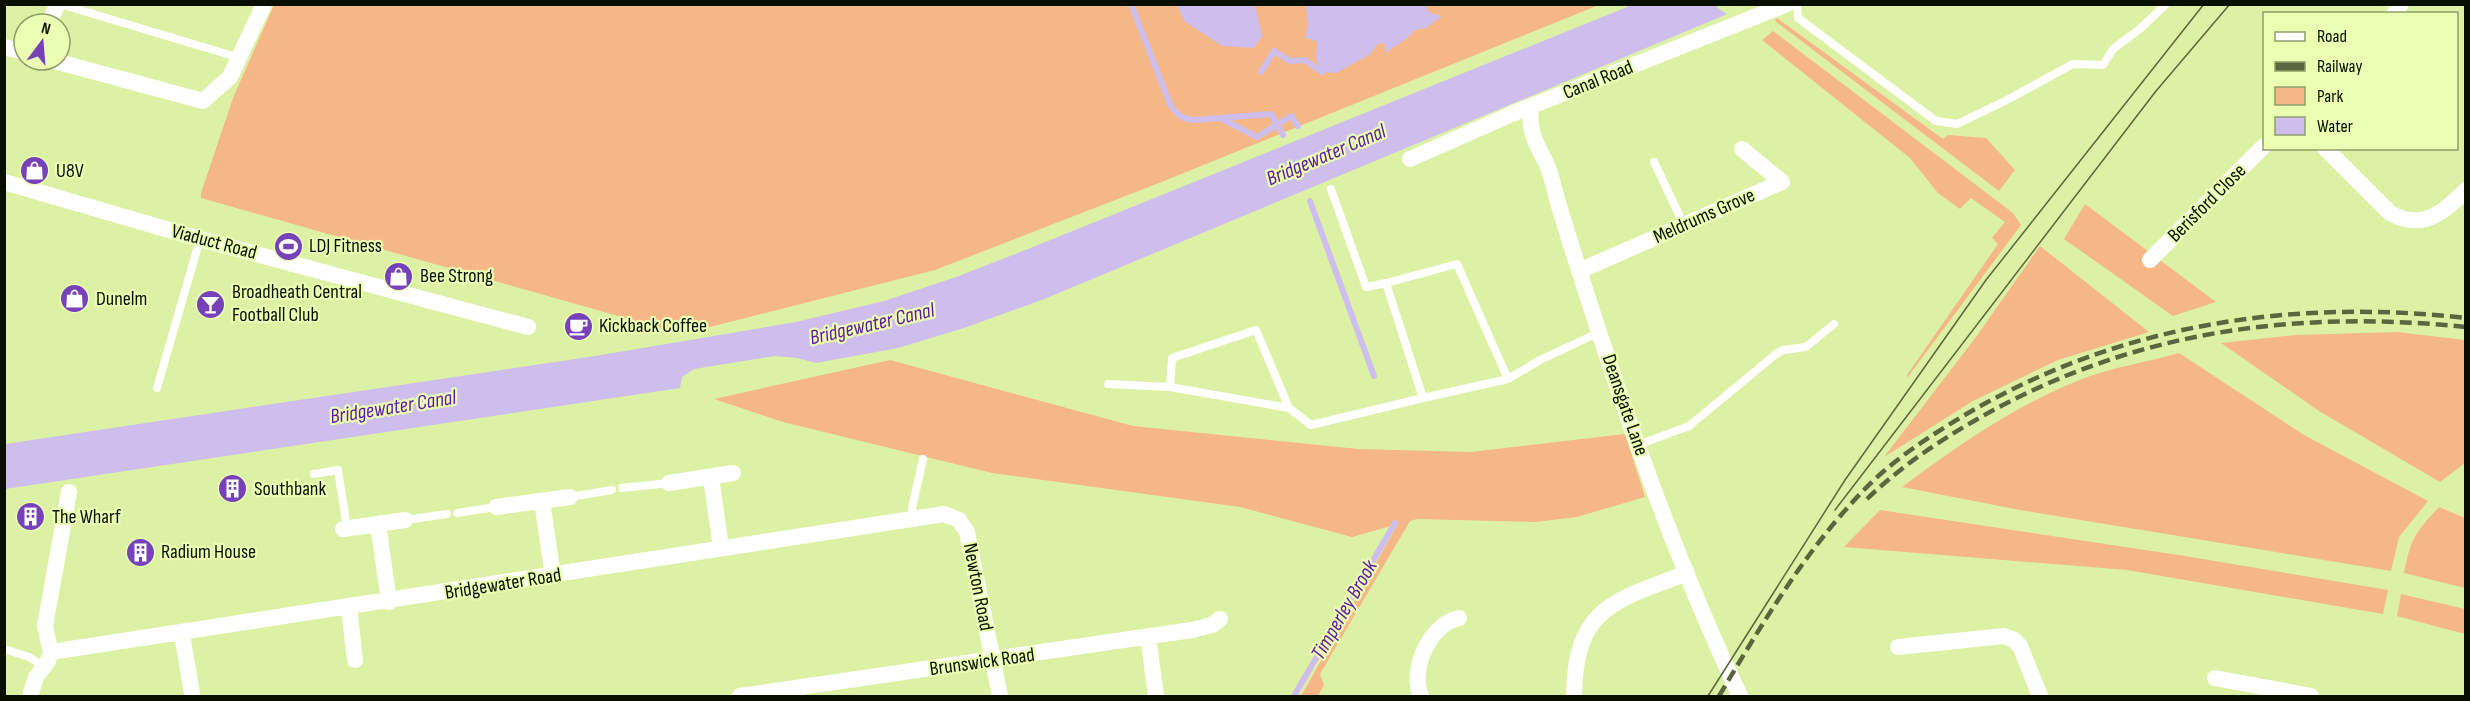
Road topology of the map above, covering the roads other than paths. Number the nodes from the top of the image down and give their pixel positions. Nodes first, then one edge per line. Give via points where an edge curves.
1 (59, 4) edge
2 (264, 4) edge
3 (1787, 4) edge
4 (1797, 4) edge
5 (2166, 4) edge
6 (240, 58) junction
7 (72, 66) edge
8 (1531, 108) junction
9 (2263, 148) edge
10 (1742, 149) dead end
11 (2327, 150) edge
12 (1410, 159) dead end
13 (1654, 162) dead end
14 (4, 182) edge
15 (1331, 189) dead end
16 (2466, 190) edge
17 (1684, 225) junction
18 (200, 239) junction
19 (2150, 260) dead end
20 (1579, 271) junction
21 (1386, 283) junction
22 (1834, 324) dead end
23 (528, 327) dead end
24 (1600, 332) junction
25 (1508, 379) junction
26 (1108, 384) dead end
27 (1170, 387) junction
28 (157, 388) dead end
29 (1423, 398) junction
30 (1289, 408) junction
31 (1638, 445) junction
32 (923, 459) dead end
33 (733, 473) dead end
34 (314, 474) dead end
35 (711, 477) junction
36 (669, 483) joint
37 (622, 488) dead end
38 (612, 490) dead end
39 (69, 492) dead end
40 (570, 497) joint
41 (542, 501) junction
42 (496, 507) joint
43 (457, 513) dead end
44 (447, 514) dead end
45 (913, 517) junction
46 (955, 517) joint
47 (405, 520) joint
48 (378, 524) junction
49 (345, 529) joint
50 (721, 548) junction
51 (1687, 573) junction
52 (553, 576) junction
53 (389, 602) junction
54 (349, 608) junction
55 (1459, 618) dead end
56 (1220, 619) dead end
57 (182, 634) junction
58 (1148, 636) junction
59 (1898, 646) dead end
60 (4, 649) edge
61 (47, 659) junction
62 (355, 660) dead end
63 (993, 660) junction
64 (2216, 678) dead end
65 (192, 694) dead end
66 (30, 696) edge
67 (746, 696) edge
68 (1000, 696) edge
69 (1156, 696) edge
70 (1421, 696) edge
71 (1574, 696) edge
72 (1740, 696) edge
73 (2040, 696) edge
74 (2311, 696) edge

1 - 6 lane
2 - 6 street
3 - 8 street, Canal Road
4 - 5 lane via 1798,18 1936,121 1957,124 2073,64 2103,64 2113,49
6 - 7 street via 231,77 203,100
8 - 12 street, Canal Road
8 - 20 street, Deansgate Lane via 1531,134 1546,164
9 - 19 street, Berisford Close
10 - 17 street, Meldrums Grove via 1782,182
11 - 16 street via 2397,217 2434,217
13 - 17 lane
14 - 18 street, Viaduct Road
15 - 21 lane via 1366,287
17 - 20 street, Meldrums Grove
18 - 23 street, Viaduct Road
18 - 28 lane
20 - 24 street, Deansgate Lane
21 - 25 lane via 1457,264
21 - 29 lane
22 - 31 lane via 1806,347 1776,354 1689,426
24 - 25 lane
24 - 31 street, Deansgate Lane
25 - 29 lane
26 - 27 lane
27 - 30 lane
27 - 30 lane via 1172,358 1256,330
29 - 30 lane via 1311,425
31 - 51 street, Deansgate Lane
32 - 45 lane
33 - 35 street
34 - 49 lane via 338,470
35 - 36 street
35 - 50 street
36 - 37 lane
38 - 40 lane
39 - 61 street via 45,626
40 - 41 street
41 - 42 street
41 - 52 street
42 - 43 lane
44 - 47 lane
45 - 46 street, Bridgewater Road
45 - 50 street, Bridgewater Road
46 - 63 street, Newton Road via 967,532
47 - 48 street
48 - 49 street
48 - 53 street
50 - 52 street, Bridgewater Road
51 - 71 street via 1616,602 1596,617 1576,656
51 - 72 street, Deansgate Lane
52 - 53 street, Bridgewater Road
53 - 54 street, Bridgewater Road
54 - 57 street, Bridgewater Road
54 - 62 street
55 - 70 street via 1440,627 1419,660 1416,679
56 - 58 street, Brunswick Road via 1204,627
57 - 61 street, Bridgewater Road
57 - 65 street
58 - 63 street, Brunswick Road
58 - 69 street
59 - 73 street via 2004,636 2020,646
60 - 61 lane
61 - 66 street
63 - 67 street, Brunswick Road
63 - 68 street, Newton Road
64 - 74 street

